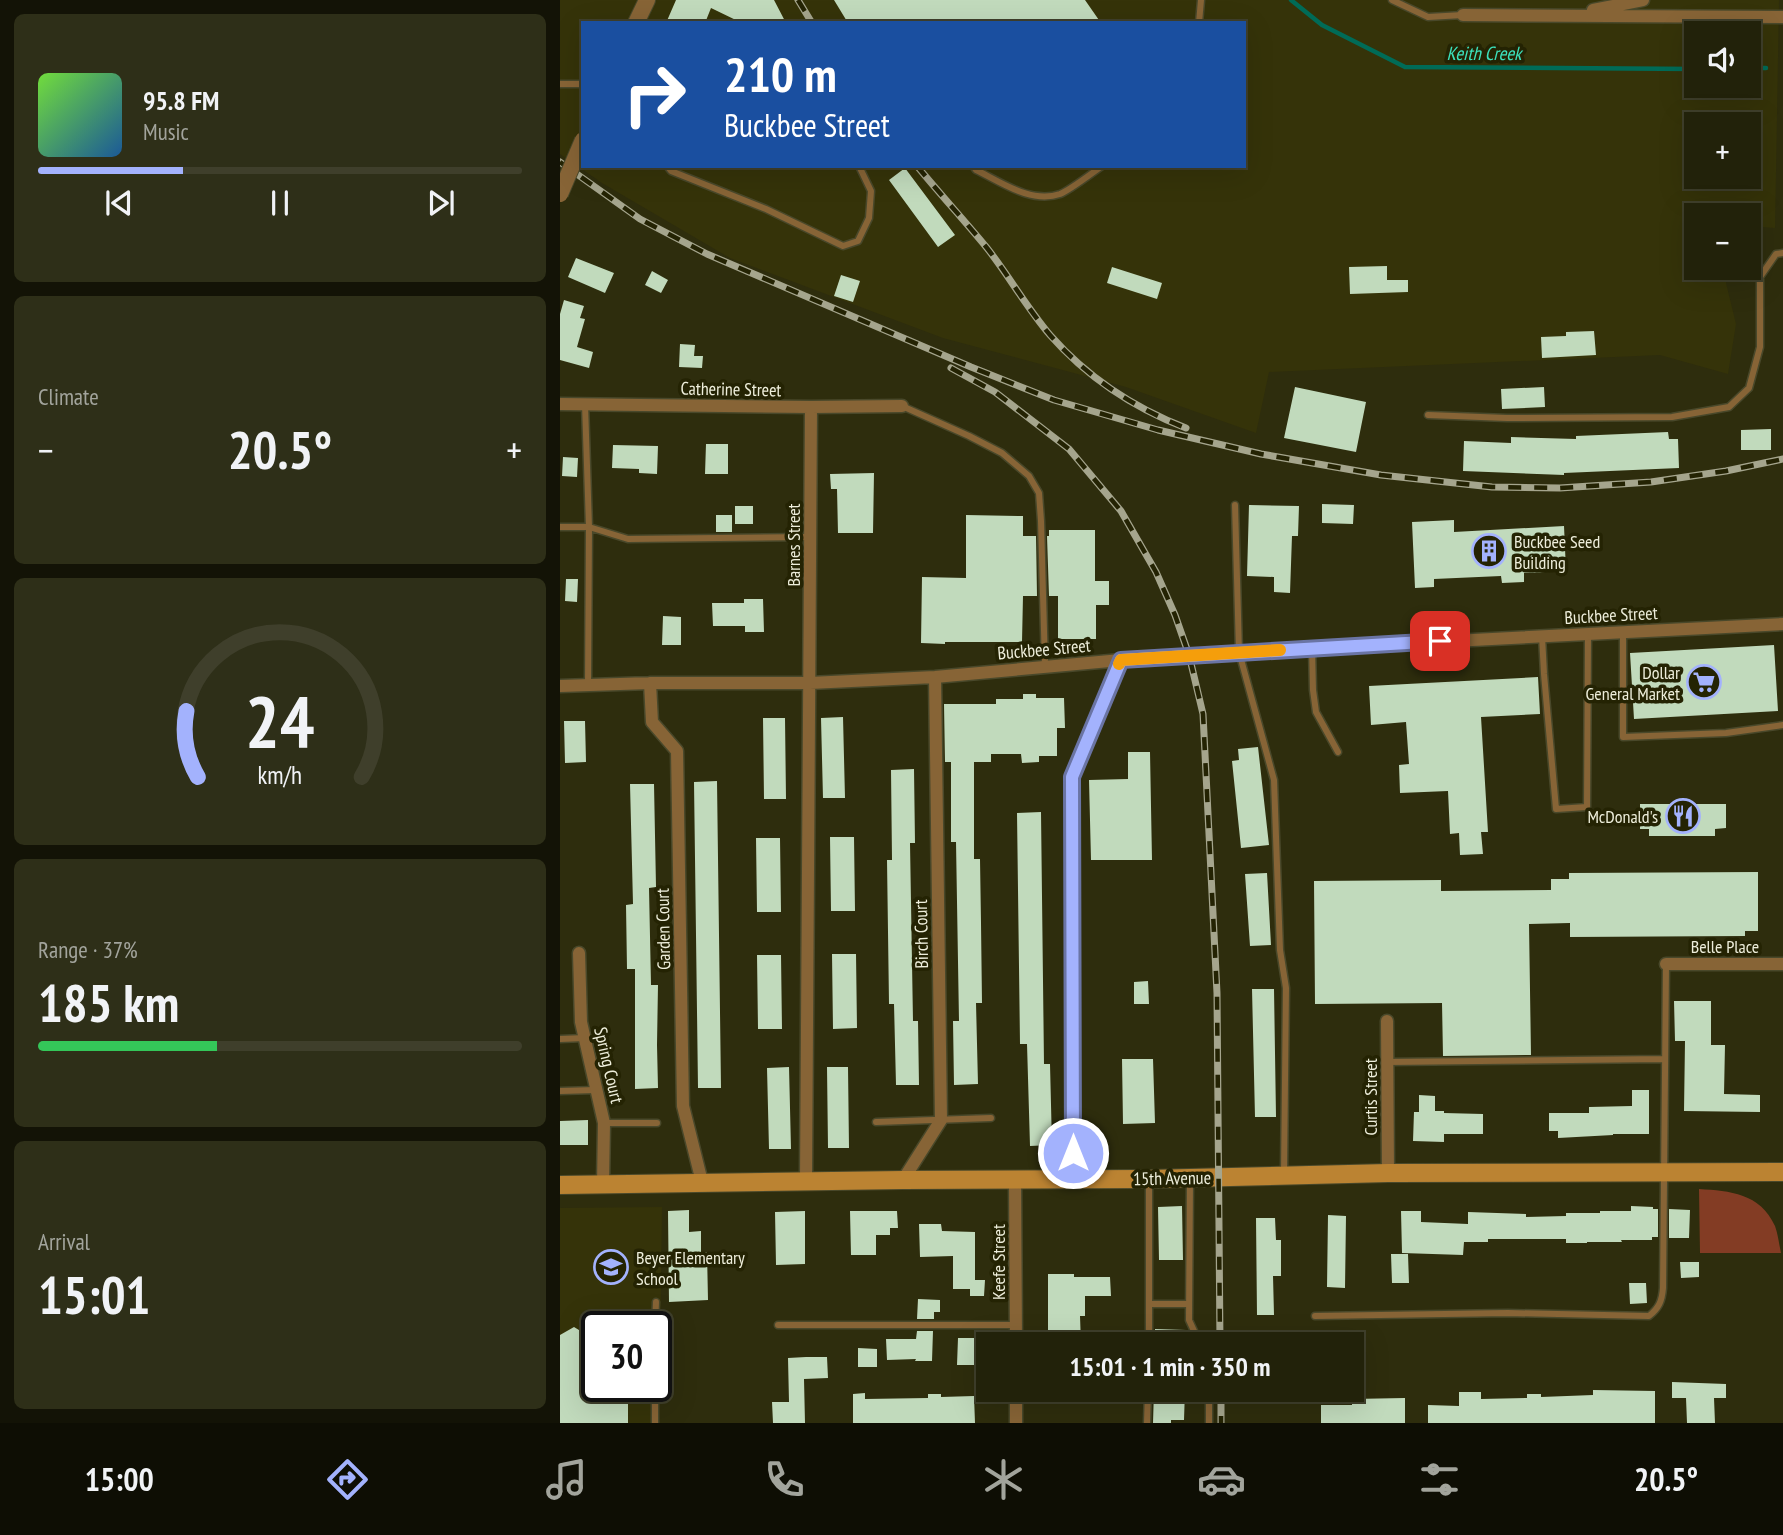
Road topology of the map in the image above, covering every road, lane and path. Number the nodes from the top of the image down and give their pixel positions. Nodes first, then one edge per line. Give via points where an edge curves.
1 (647, 0) edge
2 (1200, 0) edge
3 (1392, 0) edge
4 (1643, 0) edge
5 (1463, 15) joint
6 (1569, 16) junction
7 (1783, 17) edge
8 (637, 21) edge
9 (1199, 21) edge
10 (560, 84) edge
11 (581, 84) edge
12 (581, 144) edge
13 (668, 168) edge
14 (860, 168) edge
15 (974, 168) edge
16 (1099, 168) edge
17 (560, 194) edge
18 (1783, 253) edge
19 (560, 404) edge
20 (585, 404) junction
21 (902, 406) joint
22 (811, 407) junction
23 (1428, 415) dead end
24 (1236, 505) dead end
25 (560, 527) edge
26 (589, 527) junction
27 (810, 537) junction
28 (1783, 624) edge
29 (1623, 632) junction
30 (1588, 634) junction
31 (1542, 636) junction
32 (1312, 648) junction
33 (1239, 652) junction
34 (1121, 660) junction
35 (1045, 667) junction
36 (935, 677) junction
37 (810, 682) junction
38 (650, 683) junction
39 (588, 685) junction
40 (560, 686) edge
41 (1783, 725) edge
42 (1338, 752) dead end
43 (579, 953) dead end
44 (1666, 964) joint
45 (1783, 964) edge
46 (1387, 1021) dead end
47 (585, 1038) junction
48 (560, 1039) edge
49 (1664, 1059) junction
50 (1387, 1062) junction
51 (598, 1090) junction
52 (560, 1091) edge
53 (991, 1118) dead end
54 (941, 1119) junction
55 (876, 1122) dead end
56 (657, 1123) dead end
57 (604, 1124) junction
58 (1664, 1172) junction
59 (1783, 1172) edge
60 (1388, 1173) junction
61 (1284, 1176) junction
62 (1190, 1178) junction
63 (1016, 1179) junction
64 (1074, 1179) junction
65 (1149, 1179) junction
66 (903, 1180) junction
67 (806, 1181) junction
68 (702, 1182) junction
69 (603, 1184) junction
70 (560, 1185) edge
71 (656, 1302) dead end
72 (1149, 1304) junction
73 (1189, 1304) junction
74 (656, 1311) edge
75 (1315, 1316) dead end
76 (778, 1325) dead end
77 (1016, 1325) junction
78 (1016, 1332) edge
79 (1149, 1332) edge
80 (1194, 1332) edge
81 (655, 1402) edge
82 (1016, 1402) edge
83 (1148, 1402) edge
84 (1209, 1402) edge
85 (655, 1423) edge
86 (1016, 1423) edge
87 (1147, 1423) edge
88 (1209, 1423) edge

1 - 8 street
2 - 9 lane
3 - 5 lane via 1428,17
4 - 6 street
5 - 6 street
6 - 7 street
10 - 11 lane
12 - 17 street, bridge
13 - 14 lane via 843,246 859,241 869,218 871,191
15 - 16 lane via 1021,193 1042,196 1060,194
18 - 23 lane via 1776,254 1759,277 1760,346 1749,387 1729,407 1672,417
19 - 20 street, Catherine Street
20 - 22 street, Catherine Street
20 - 26 lane
21 - 22 street, Catherine Street
21 - 35 lane via 1002,453 1029,476 1039,493
22 - 27 street, Barnes Street
24 - 33 lane
25 - 26 lane
26 - 27 lane via 628,539
26 - 39 lane
27 - 37 street, Barnes Street
28 - 29 street, Buckbee Street
29 - 30 street, Buckbee Street
29 - 41 lane via 1623,737 1726,733
30 - 31 street, Buckbee Street
30 - 31 lane via 1587,807 1556,809
31 - 32 street, Buckbee Street
32 - 33 street, Buckbee Street
32 - 42 lane via 1316,712
33 - 34 street, Buckbee Street
33 - 61 lane via 1274,780 1280,950 1286,988
34 - 35 street, Buckbee Street
34 - 64 street via 1072,777
35 - 36 street, Buckbee Street
36 - 37 street, Buckbee Street
36 - 54 street, Birch Court
37 - 38 street, Buckbee Street
37 - 67 street
38 - 39 street, Buckbee Street
38 - 68 street, Garden Court via 652,722 677,751 683,1106
39 - 40 street, Buckbee Street
43 - 47 street, Spring Court
44 - 45 street, Belle Place
44 - 49 lane
46 - 50 street, Curtis Street
47 - 48 lane
47 - 51 street, Spring Court
49 - 50 lane
49 - 58 lane
50 - 60 street, Curtis Street
51 - 52 lane
51 - 57 street, Spring Court
53 - 54 lane
54 - 55 lane
54 - 66 street
56 - 57 lane
57 - 69 street, Spring Court
58 - 59 main road, 15th Avenue
58 - 60 main road, 15th Avenue
58 - 75 lane via 1662,1300 1649,1317 1508,1312
60 - 61 main road, 15th Avenue
61 - 62 main road, 15th Avenue
62 - 65 main road, 15th Avenue
62 - 73 lane
63 - 64 main road, 15th Avenue
63 - 66 main road, 15th Avenue
63 - 77 street, Keefe Street
64 - 65 main road, 15th Avenue
65 - 72 lane
66 - 67 main road, 15th Avenue
67 - 68 main road, 15th Avenue
68 - 69 main road, 15th Avenue
69 - 70 main road, 15th Avenue
71 - 74 lane
72 - 73 lane
72 - 79 lane
73 - 80 lane
76 - 77 lane
77 - 78 street, Keefe Street
81 - 85 lane
82 - 86 street
83 - 87 lane
84 - 88 lane

